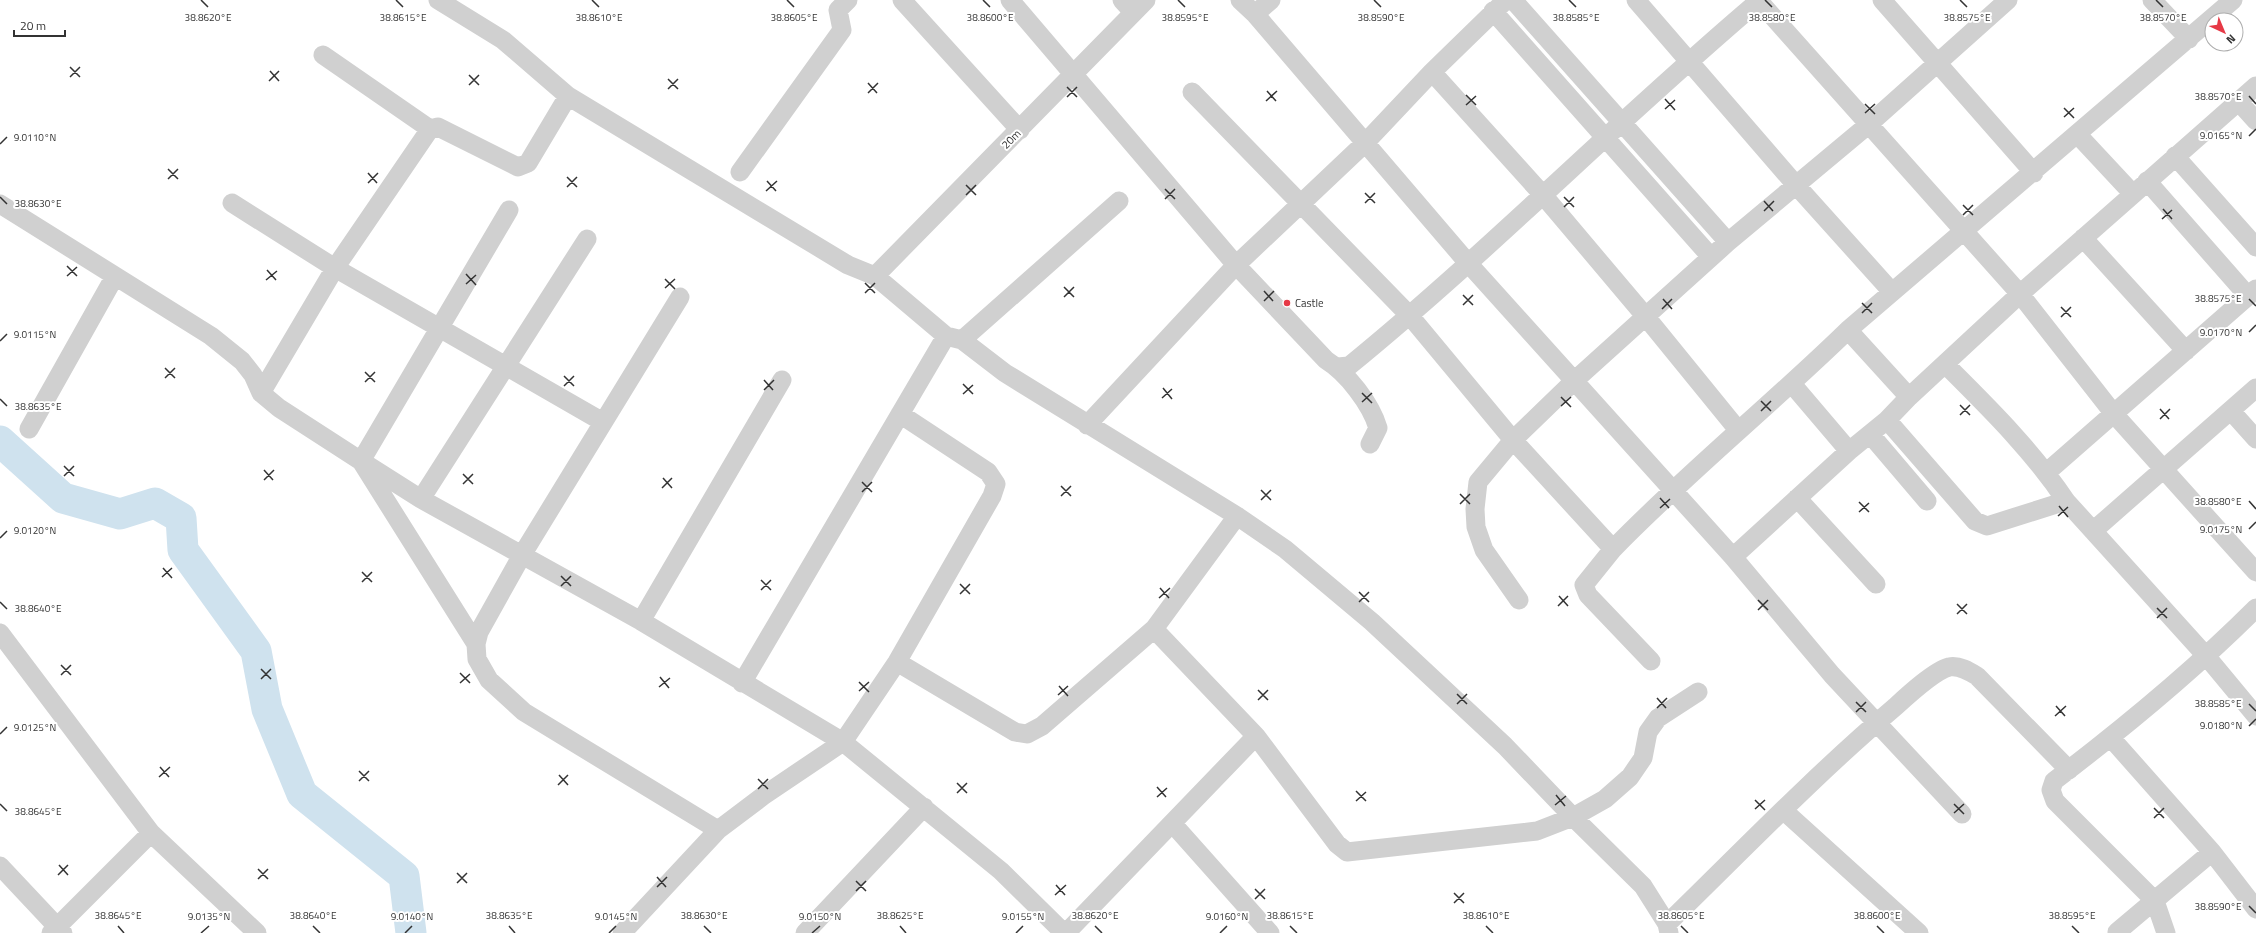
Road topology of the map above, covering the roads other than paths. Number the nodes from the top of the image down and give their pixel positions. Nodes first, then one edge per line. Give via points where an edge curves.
1 (438, 0) edge
2 (1010, 0) edge
3 (1240, 0) edge
4 (1271, 0) edge
5 (1513, 0) edge
6 (1636, 0) edge
7 (1759, 0) edge
8 (1882, 0) edge
9 (2007, 0) edge
10 (2152, 0) edge
11 (2234, 0) edge
12 (838, 3) edge
13 (913, 4) edge
14 (1134, 4) edge
15 (1500, 6) edge
16 (1255, 14) junction
17 (2189, 39) junction
18 (323, 55) dead end
19 (1688, 62) junction
20 (1937, 65) junction
21 (1432, 72) junction
22 (1073, 75) junction
23 (2256, 86) edge
24 (1192, 92) dead end
25 (568, 96) junction
26 (2238, 101) junction
27 (2256, 121) edge
28 (1622, 123) junction
29 (1868, 125) junction
30 (430, 129) junction
31 (1020, 130) junction
32 (2078, 135) junction
33 (1605, 138) junction
34 (1365, 143) junction
35 (2175, 156) junction
36 (740, 172) dead end
37 (2034, 173) junction
38 (2147, 181) junction
39 (1795, 184) junction
40 (2133, 194) junction
41 (1543, 195) junction
42 (1119, 201) dead end
43 (232, 203) dead end
44 (0, 204) edge
45 (1302, 204) junction
46 (509, 210) dead end
47 (1964, 231) junction
48 (2083, 238) junction
49 (587, 239) dead end
50 (1728, 242) junction
51 (2256, 247) edge
52 (1711, 257) junction
53 (1468, 263) junction
54 (1236, 265) junction
55 (335, 268) junction
56 (115, 276) junction
57 (875, 276) junction
58 (1892, 292) junction
59 (2252, 292) edge
60 (2020, 294) junction
61 (680, 297) dead end
62 (1410, 316) junction
63 (1646, 317) junction
64 (440, 328) junction
65 (1848, 330) junction
66 (954, 338) junction
67 (2186, 351) junction
68 (1946, 365) junction
69 (507, 367) junction
70 (1338, 367) junction
71 (782, 380) dead end
72 (1574, 381) junction
73 (1792, 384) junction
74 (2256, 388) edge
75 (261, 393) junction
76 (1909, 397) junction
77 (2231, 411) junction
78 (900, 414) junction
79 (2114, 414) junction
80 (1887, 420) junction
81 (604, 422) junction
82 (1087, 425) junction
83 (29, 429) dead end
84 (1738, 430) junction
85 (1870, 434) junction
86 (2256, 439) edge
87 (1513, 440) junction
88 (1370, 444) dead end
89 (1849, 451) junction
90 (360, 461) junction
91 (2164, 469) junction
92 (2047, 472) junction
93 (1672, 491) junction
94 (1797, 498) junction
95 (421, 499) junction
96 (1927, 501) dead end
97 (2066, 501) junction
98 (1237, 516) junction
99 (2093, 531) junction
100 (1613, 549) junction
101 (522, 555) junction
102 (1733, 557) junction
103 (2256, 572) edge
104 (1876, 584) dead end
105 (1519, 600) dead end
106 (2256, 608) edge
107 (641, 621) junction
108 (1154, 629) junction
109 (0, 633) edge
110 (476, 644) junction
111 (2207, 657) junction
112 (1651, 661) dead end
113 (897, 662) junction
114 (742, 684) junction
115 (1698, 692) dead end
116 (2256, 716) edge
117 (1875, 724) junction
118 (1256, 736) junction
119 (2111, 738) junction
120 (843, 742) junction
121 (2069, 770) junction
122 (924, 807) junction
123 (1783, 810) junction
124 (1962, 814) dead end
125 (1573, 817) junction
126 (1172, 822) junction
127 (718, 830) junction
128 (152, 833) junction
129 (2212, 852) junction
130 (0, 866) edge
131 (2155, 901) junction
132 (2256, 909) edge
133 (1668, 929) edge
134 (57, 931) edge
135 (2117, 932) dead end
136 (257, 933) edge
137 (622, 933) edge
138 (805, 933) edge
139 (1065, 933) edge
140 (1270, 933) edge
141 (1919, 933) edge
142 (2166, 933) edge

1 - 25 street via 503,40
2 - 22 street
3 - 16 street
4 - 16 street
5 - 28 street
6 - 19 street
7 - 19 street
7 - 29 street
8 - 20 street
9 - 20 street
10 - 17 street
11 - 17 street
12 - 36 street via 842,30
13 - 31 street
14 - 22 street, 20m
15 - 21 street
15 - 33 street
16 - 34 street
17 - 32 street
18 - 30 street
19 - 28 street
19 - 39 street
20 - 29 street
20 - 37 street
21 - 34 street
21 - 41 street
22 - 31 street, 20m
22 - 54 street
23 - 26 street
24 - 45 street
25 - 30 street via 528,163 518,167 438,127
25 - 57 street via 848,265
26 - 27 street
26 - 35 street
28 - 33 street
28 - 50 street
29 - 39 street
29 - 47 street
30 - 55 street
31 - 57 street, 20m
32 - 37 street
32 - 40 street
33 - 41 street
33 - 52 street
34 - 45 street
34 - 53 street
35 - 38 street
35 - 51 street
37 - 47 street
38 - 40 street
38 - 59 street
39 - 50 street
39 - 58 street
40 - 48 street
41 - 53 street
41 - 63 street
42 - 66 street
43 - 55 street
44 - 56 street
45 - 54 street
45 - 62 street
46 - 64 street
47 - 58 street
47 - 60 street
48 - 60 street
48 - 67 street
49 - 69 street
50 - 52 street
52 - 63 street
53 - 62 street
53 - 72 street
54 - 70 street via 1326,360
54 - 82 street
55 - 64 street
55 - 75 street
56 - 75 street via 210,336 242,361 253,375
56 - 83 street
57 - 66 street
58 - 65 street
59 - 67 street
60 - 68 street
60 - 79 street
61 - 81 street
62 - 70 street via 1349,366
62 - 87 street
63 - 72 street
63 - 84 street
64 - 69 street
64 - 90 street
65 - 73 street
65 - 76 street
66 - 78 street
66 - 82 street
67 - 79 street
68 - 76 street
68 - 92 street via 1997,416
69 - 81 street
69 - 95 street
70 - 88 street via 1373,412 1378,428
71 - 107 street
72 - 87 street
72 - 93 street
73 - 84 street
73 - 89 street
74 - 77 street
75 - 90 street via 279,408
76 - 80 street
77 - 86 street
77 - 91 street
78 - 113 street via 988,472 996,484 992,496
78 - 114 street
79 - 91 street
79 - 92 street
80 - 85 street
80 - 97 street via 1976,521 1987,526
81 - 101 street
82 - 98 street
84 - 93 street
85 - 89 street
85 - 96 street
87 - 100 street
87 - 105 street via 1478,482 1475,509 1476,527 1484,550
89 - 94 street
90 - 95 street
90 - 110 street
91 - 99 street
91 - 103 street
92 - 97 street
93 - 100 street
93 - 102 street
94 - 102 street
94 - 104 street
95 - 101 street
97 - 99 street
98 - 108 street
98 - 125 street via 1285,549 1372,622 1505,746
99 - 111 street
100 - 112 street via 1584,585 1588,595
101 - 107 street
101 - 110 street via 479,632
102 - 117 street
106 - 111 street
107 - 114 street
108 - 113 street via 1042,726 1027,734 1015,732
108 - 118 street
109 - 128 street
110 - 127 street via 477,659 489,680 524,712
111 - 116 street
111 - 119 street
113 - 120 street
114 - 120 street
115 - 125 street via 1658,718 1648,732 1644,758 1630,777 1605,799
117 - 121 street via 1925,681 1949,667 1965,669 1977,676
117 - 123 street
117 - 124 street
118 - 125 street via 1337,844 1348,852 1537,831
118 - 126 street
119 - 121 street
119 - 129 street
120 - 122 street
120 - 127 street
121 - 131 street via 2054,781 2051,790 2055,801
122 - 138 street
122 - 139 street via 1000,871
123 - 133 street
123 - 141 street
125 - 133 street via 1643,886
126 - 139 street
126 - 140 street
127 - 137 street
128 - 134 street
128 - 136 street
129 - 131 street
129 - 132 street
130 - 134 street
131 - 135 street
131 - 142 street

